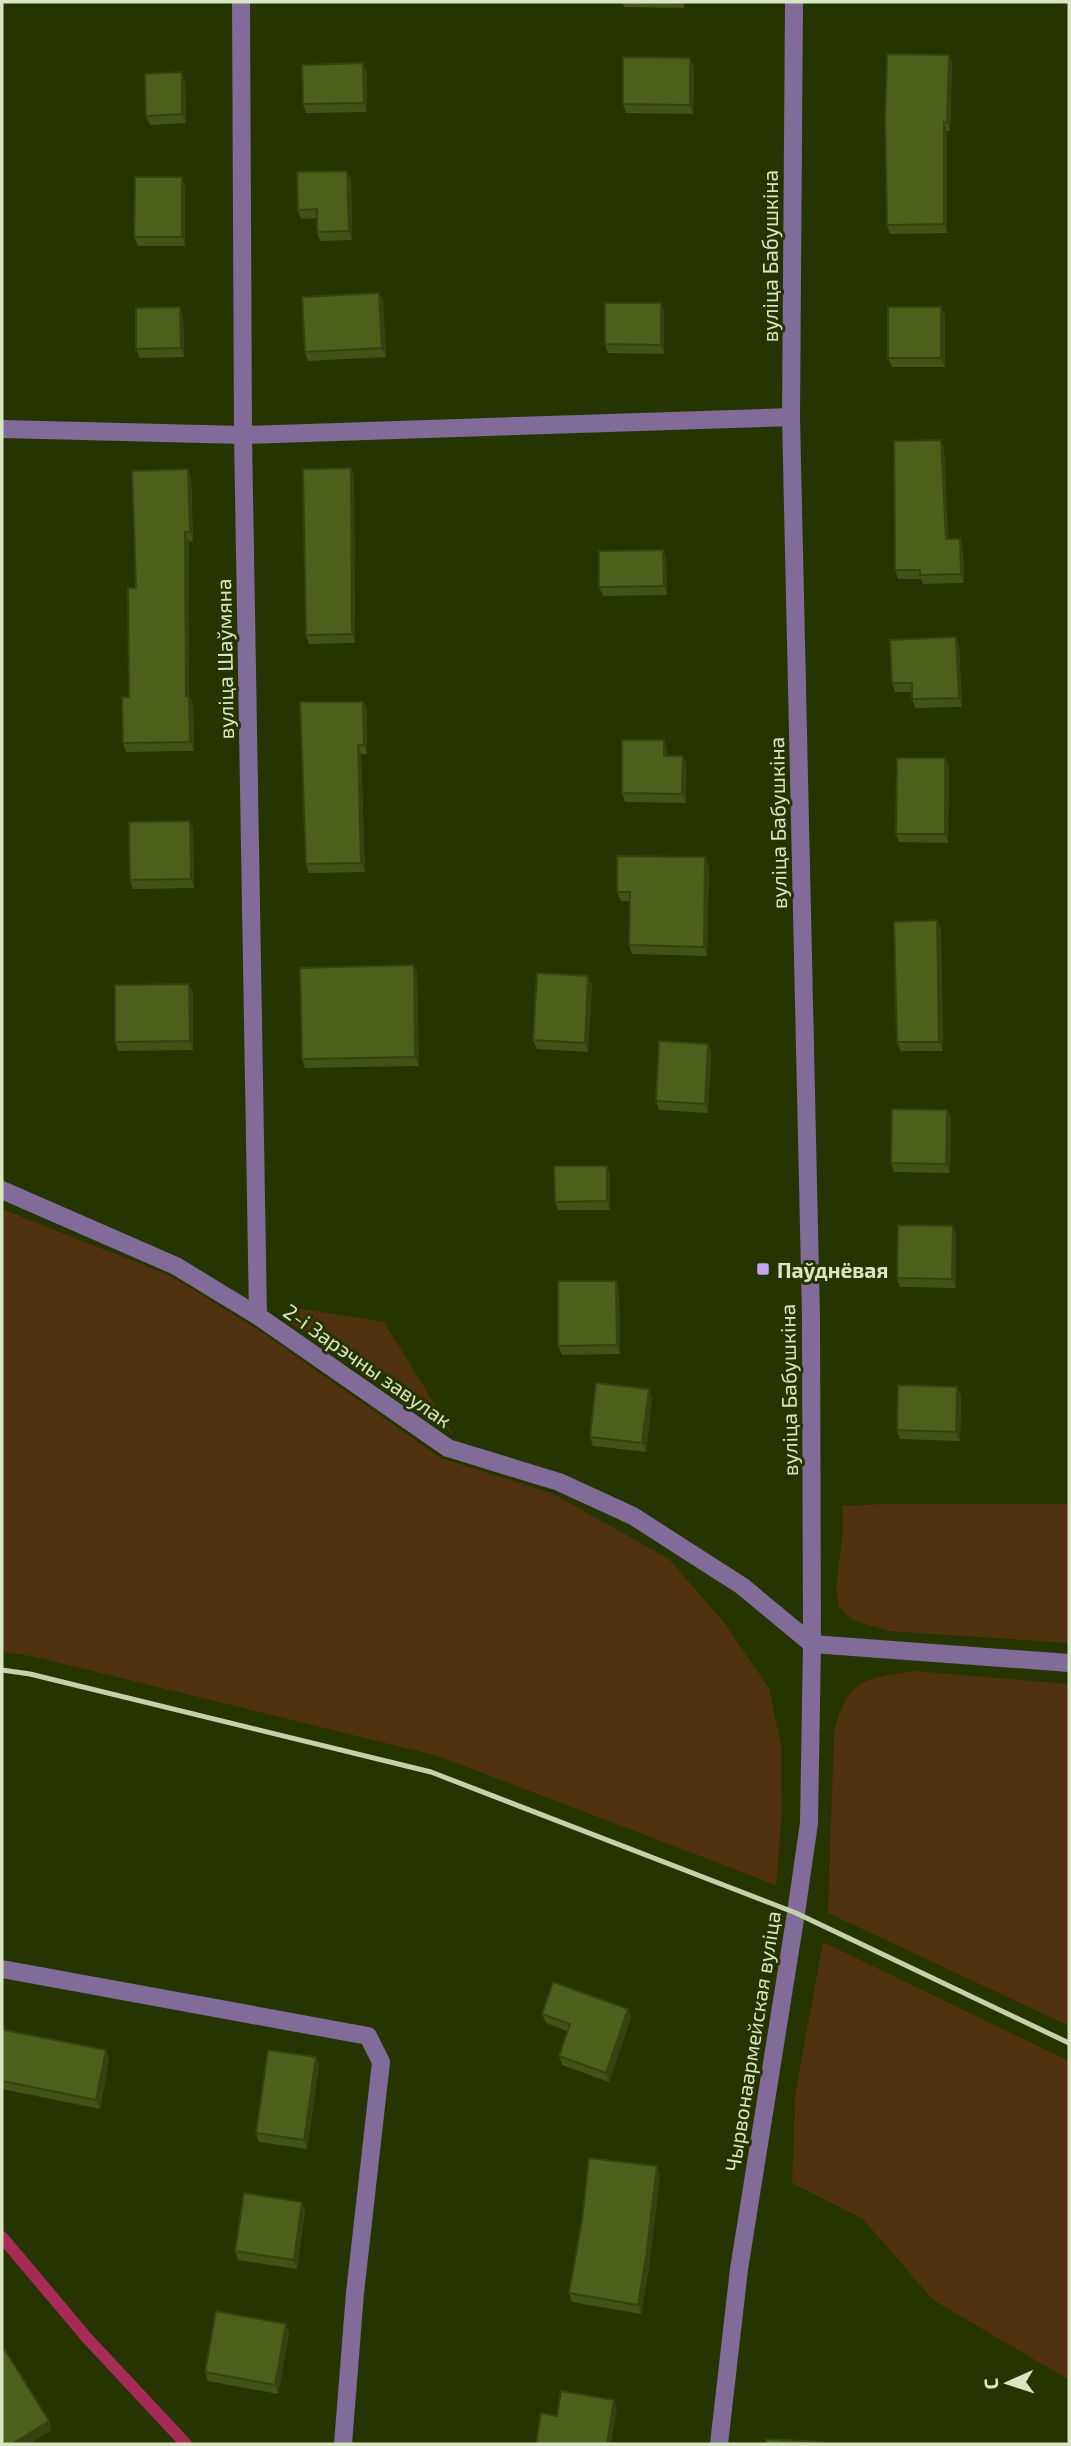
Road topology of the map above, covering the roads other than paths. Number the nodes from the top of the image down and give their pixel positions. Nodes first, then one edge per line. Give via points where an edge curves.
1 (241, 2) edge
2 (794, 2) edge
3 (791, 417) junction
4 (2, 429) edge
5 (243, 435) junction
6 (2, 1190) edge
7 (258, 1316) junction
8 (812, 1644) junction
9 (1069, 1662) edge
10 (2, 1969) edge
11 (343, 2444) edge
12 (719, 2444) edge

1 - 5 street, вуліца Шаўмяна
2 - 3 street, вуліца Бабушкіна
3 - 5 street
3 - 8 street, вуліца Бабушкіна via 811,1318
4 - 5 street
5 - 7 street, вуліца Шаўмяна
6 - 7 street, 2-і Зарэчны завулак via 176,1266
7 - 8 street, 2-і Зарэчны завулак via 448,1448 559,1482 633,1516 742,1586
8 - 9 street
8 - 12 street, Чырвонаармейская вуліца via 808,1823 739,2269
10 - 11 street via 368,2036 381,2062

